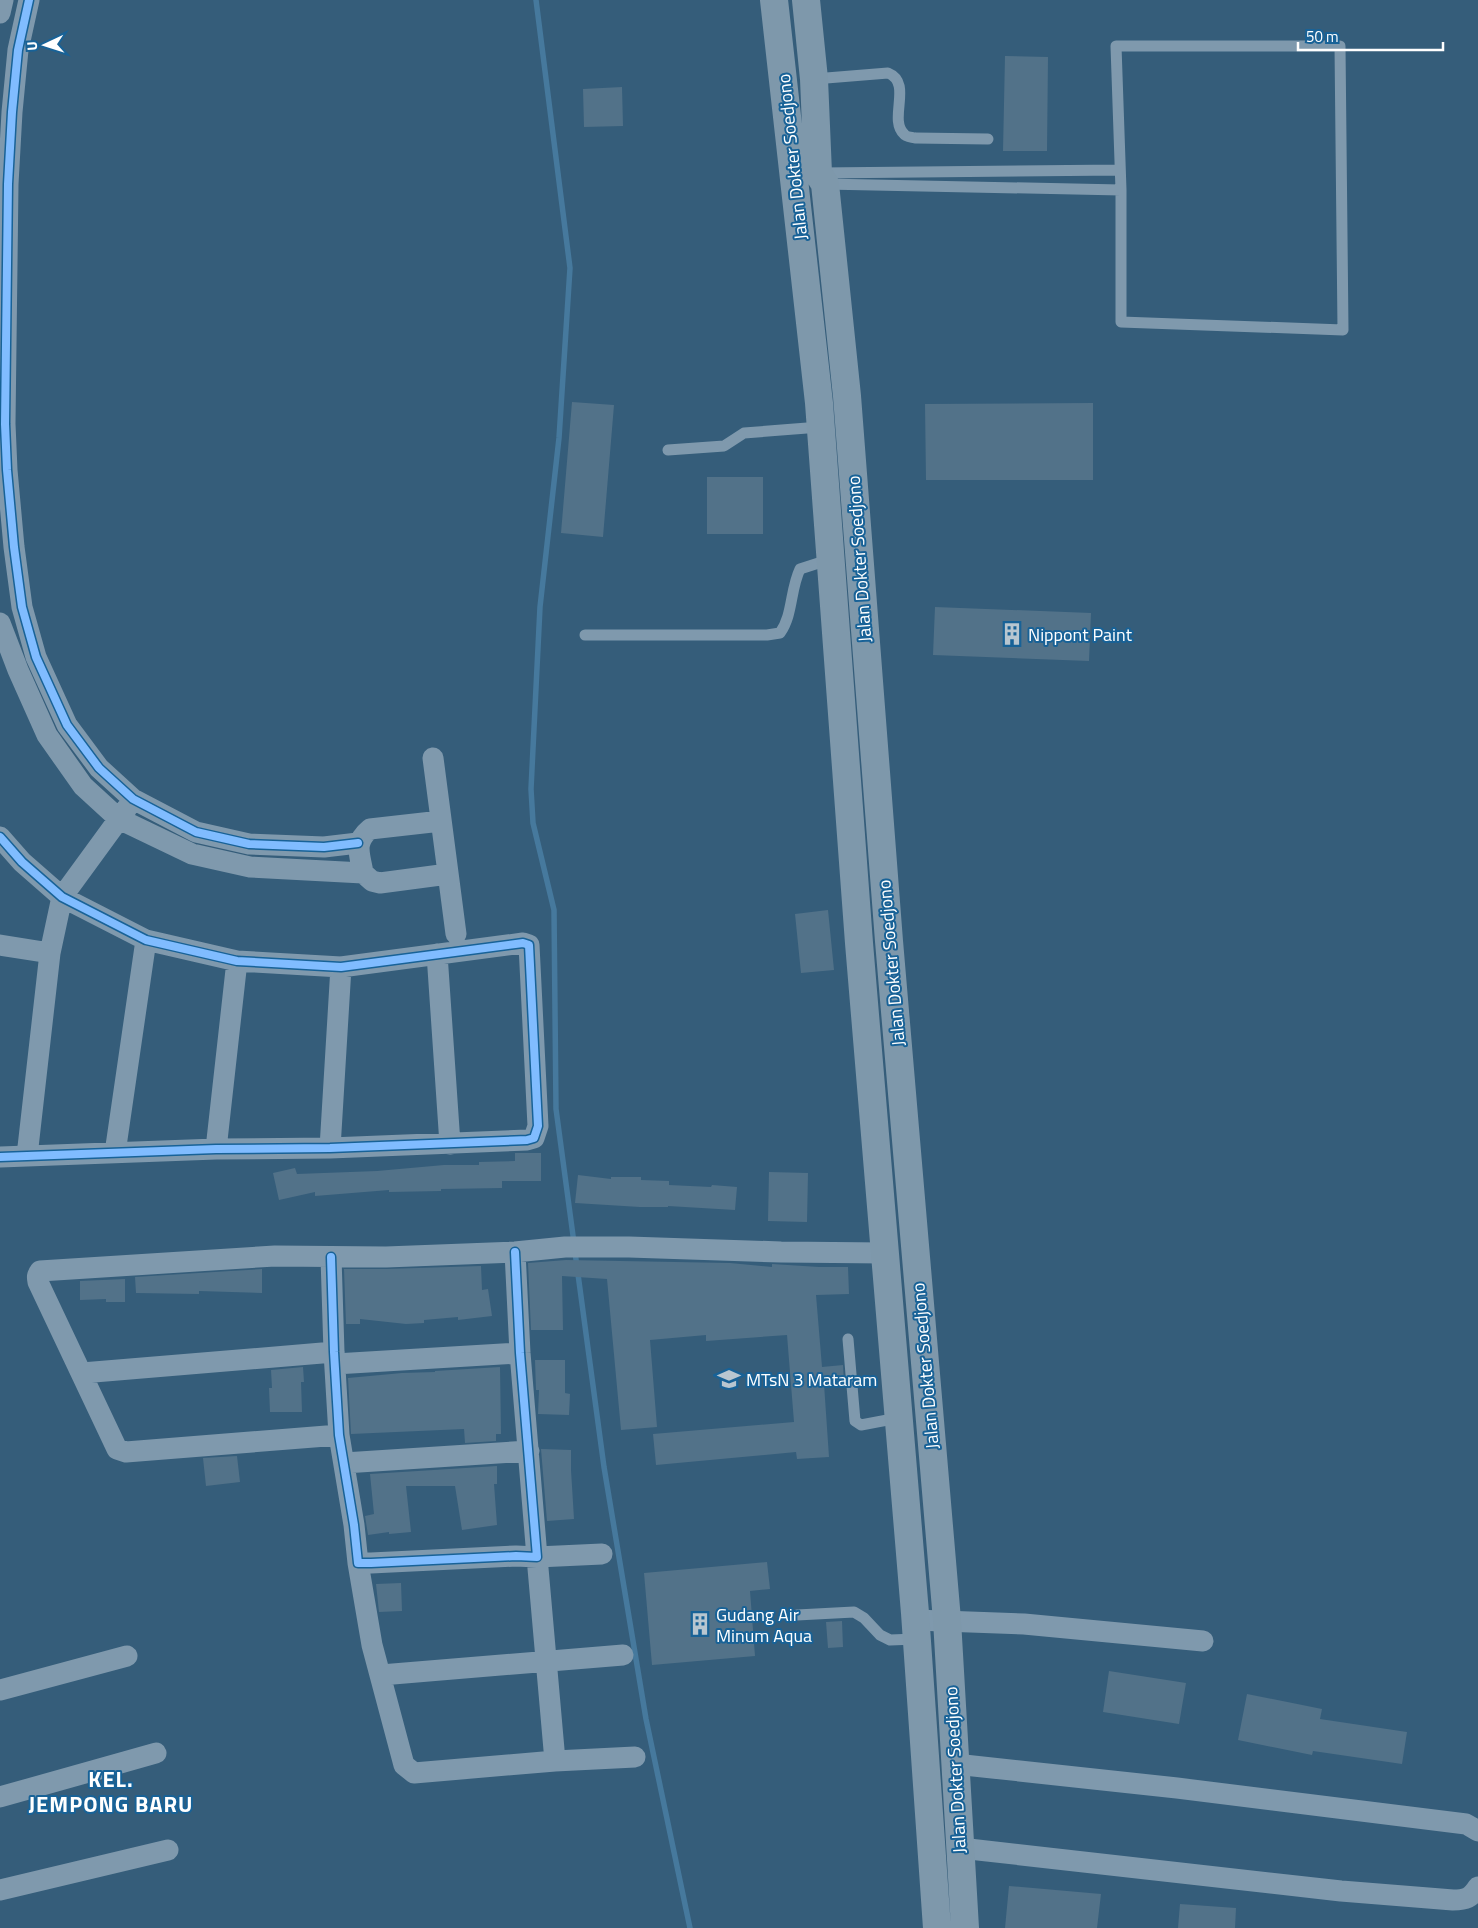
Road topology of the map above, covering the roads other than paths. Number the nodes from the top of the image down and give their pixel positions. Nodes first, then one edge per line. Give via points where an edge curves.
1 (2, 0) edge
2 (29, 0) edge
3 (774, 0) edge
4 (806, 0) edge
5 (0, 13) edge
6 (814, 79) junction
7 (6, 112) edge
8 (988, 139) dead end
9 (1120, 170) junction
10 (821, 179) junction
11 (1121, 190) junction
12 (847, 396) junction
13 (821, 426) junction
14 (850, 439) junction
15 (668, 450) dead end
16 (4, 470) edge
17 (831, 559) junction
18 (0, 623) edge
19 (585, 635) dead end
20 (434, 758) dead end
21 (133, 799) junction
22 (119, 819) junction
23 (441, 821) junction
24 (0, 837) edge
25 (358, 843) junction
26 (363, 873) junction
27 (448, 874) junction
28 (885, 892) junction
29 (856, 895) junction
30 (62, 897) junction
31 (456, 934) dead end
32 (146, 940) junction
33 (888, 940) junction
34 (859, 942) junction
35 (0, 944) edge
36 (50, 952) junction
37 (437, 954) junction
38 (237, 962) junction
39 (341, 967) junction
40 (450, 1144) junction
41 (330, 1148) junction
42 (216, 1149) junction
43 (115, 1153) junction
44 (0, 1156) edge
45 (27, 1156) junction
46 (515, 1252) junction
47 (885, 1253) junction
48 (332, 1257) junction
49 (848, 1340) dead end
50 (520, 1353) junction
51 (335, 1358) junction
52 (82, 1373) junction
53 (898, 1418) junction
54 (339, 1435) junction
55 (529, 1452) junction
56 (344, 1463) junction
57 (602, 1554) dead end
58 (537, 1557) junction
59 (358, 1563) junction
60 (798, 1615) dead end
61 (953, 1621) junction
62 (916, 1630) junction
63 (1203, 1641) dead end
64 (623, 1655) dead end
65 (127, 1656) dead end
66 (545, 1661) junction
67 (381, 1675) junction
68 (0, 1690) edge
69 (156, 1753) dead end
70 (635, 1758) dead end
71 (555, 1761) junction
72 (964, 1765) junction
73 (0, 1797) edge
74 (1478, 1830) edge
75 (968, 1849) junction
76 (168, 1850) dead end
77 (1478, 1887) edge
78 (0, 1890) edge
79 (937, 1928) edge
80 (965, 1928) edge

1 - 5 street
2 - 7 street
3 - 13 highway, Jalan Dokter Soedjono
4 - 6 highway, Jalan Dokter Soedjono
6 - 8 lane via 894,75 899,82 900,129 905,135 915,138
6 - 10 highway, Jalan Dokter Soedjono
7 - 16 street
9 - 10 lane
9 - 11 lane
9 - 11 lane via 1116,46 1340,46 1343,330 1121,322
10 - 11 lane
10 - 12 highway, Jalan Dokter Soedjono
12 - 13 highway via 832,406
12 - 14 highway, Jalan Dokter Soedjono
13 - 14 highway via 829,440
13 - 15 lane via 744,433 724,446
13 - 17 highway, Jalan Dokter Soedjono
14 - 28 highway, Jalan Dokter Soedjono
16 - 21 street via 22,607 36,657 67,725 99,768
17 - 19 lane via 800,569 794,582 786,624 780,633
17 - 29 highway, Jalan Dokter Soedjono
18 - 22 street via 47,735 83,786
20 - 23 street
21 - 22 street
21 - 25 street via 196,832 249,844 324,847
22 - 26 street via 192,854 250,867
22 - 30 street
23 - 25 street via 370,829
23 - 27 street
24 - 30 street via 22,862
25 - 26 street
26 - 27 street via 380,883
27 - 31 street
28 - 29 highway via 884,905 873,912 860,908
28 - 33 highway, Jalan Dokter Soedjono
29 - 34 highway, Jalan Dokter Soedjono
30 - 32 street
30 - 36 street
32 - 38 street
32 - 43 street
33 - 34 highway via 884,929 872,925 862,931
33 - 61 highway, Jalan Dokter Soedjono
34 - 47 highway, Jalan Dokter Soedjono
35 - 36 street
36 - 45 street
37 - 39 street
37 - 40 street
37 - 40 street via 523,943 529,945 530,951 538,1126 534,1138
38 - 39 street
38 - 42 street
39 - 41 street
40 - 41 street
41 - 42 street
42 - 43 street
43 - 45 street
44 - 45 street
46 - 47 street via 600,1247
46 - 48 street
46 - 50 street
47 - 53 highway, Jalan Dokter Soedjono
48 - 51 street
48 - 52 street via 275,1256 40,1271 38,1282
49 - 53 lane via 855,1421 860,1425
50 - 51 street
50 - 55 street
51 - 52 street
51 - 54 street
52 - 54 street via 114,1447 126,1452
53 - 62 highway, Jalan Dokter Soedjono
54 - 56 street
55 - 56 street
55 - 58 street
56 - 59 street
57 - 58 street
58 - 59 street
58 - 66 street
59 - 67 street via 372,1645
60 - 62 lane via 854,1612 890,1640
61 - 62 street
61 - 63 street via 1053,1626
61 - 72 highway, Jalan Dokter Soedjono
62 - 79 highway, Jalan Dokter Soedjono
64 - 66 street
65 - 68 street
66 - 67 street
66 - 71 street
67 - 71 street via 404,1765 414,1773
69 - 73 street
70 - 71 street
72 - 74 street via 1466,1824
72 - 75 highway, Jalan Dokter Soedjono
75 - 77 street via 1342,1891 1453,1900 1472,1896
75 - 80 highway, Jalan Dokter Soedjono
76 - 78 street

